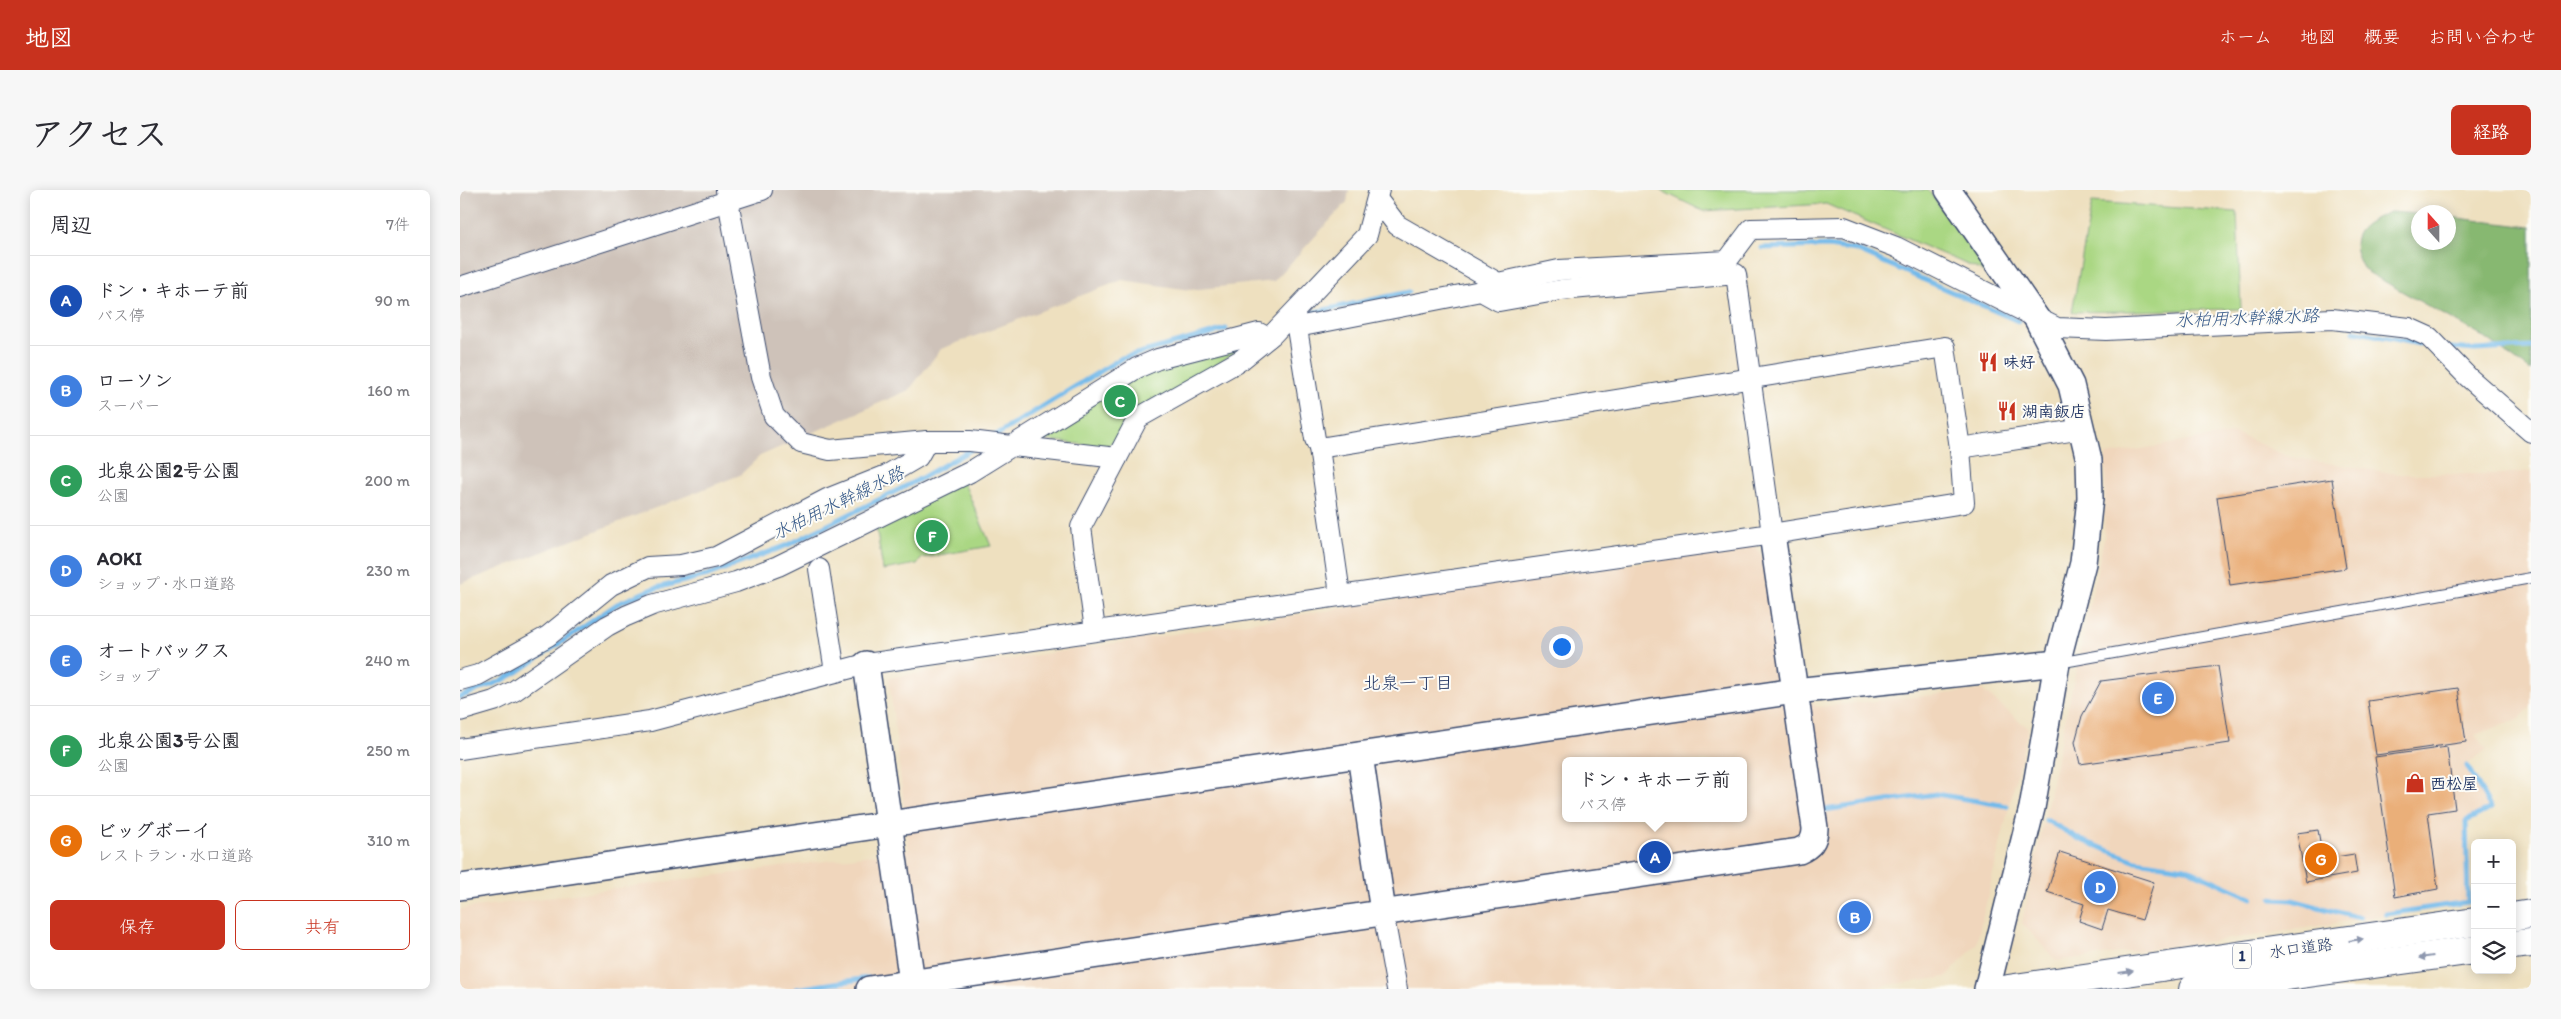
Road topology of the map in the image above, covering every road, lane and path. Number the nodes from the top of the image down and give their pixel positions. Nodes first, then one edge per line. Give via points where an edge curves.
1 (762, 190) edge
2 (1948, 190) edge
3 (1378, 194) edge
4 (727, 196) edge
5 (460, 287) edge
6 (1511, 289) junction
7 (1296, 319) junction
8 (2037, 319) junction
9 (1268, 338) junction
10 (1749, 377) junction
11 (2083, 429) junction
12 (2531, 432) edge
13 (927, 441) junction
14 (1003, 446) junction
15 (1319, 448) junction
16 (1960, 448) junction
17 (1118, 458) junction
18 (1772, 534) junction
19 (819, 569) dead end
20 (2531, 578) edge
21 (1340, 594) junction
22 (1095, 630) junction
23 (2057, 663) junction
24 (866, 664) junction
25 (835, 672) junction
26 (460, 680) edge
27 (1794, 691) junction
28 (460, 711) edge
29 (460, 749) edge
30 (1360, 755) junction
31 (890, 824) junction
32 (460, 887) edge
33 (1383, 912) junction
34 (2531, 914) edge
35 (2516, 916) edge
36 (2471, 923) edge
37 (2531, 943) edge
38 (2516, 945) edge
39 (2471, 951) edge
40 (913, 986) edge
41 (869, 989) edge
42 (1397, 989) edge
43 (1987, 989) edge
44 (2008, 989) edge
45 (2193, 989) edge

1 - 4 street
2 - 8 street
3 - 6 street via 1397,225
3 - 7 street via 1367,235
4 - 5 street
4 - 13 street via 762,377 774,416 801,443 830,450
6 - 7 street via 1500,301 1481,291
6 - 8 street via 1559,270 1727,261 1751,229 1844,227 1896,247
6 - 10 street via 1561,290 1736,274
7 - 9 street
7 - 15 street via 1314,439
8 - 11 street via 2071,385
8 - 12 street via 2056,328 2106,330 2332,319 2409,328 2429,337 2468,377
9 - 14 street via 1259,334 1158,359
9 - 17 street via 1241,360 1138,418
10 - 15 street
10 - 16 street via 1945,347
10 - 18 street
11 - 16 street
11 - 23 street via 2089,460 2090,498 2082,563
13 - 14 street via 970,441
13 - 26 street via 918,457 887,475 827,499 716,557 680,565 648,567 611,585 548,636 491,668
14 - 17 street
14 - 28 street via 970,472 778,566 626,616 606,626 509,694
15 - 21 street
16 - 18 street via 1964,503
17 - 22 street via 1081,527
18 - 21 street
18 - 27 street
19 - 25 street
20 - 23 lane
21 - 22 street
22 - 24 street
23 - 27 street
23 - 43 street via 2032,808
24 - 25 street
24 - 31 street
25 - 29 street via 650,721
27 - 30 street
27 - 33 street via 1815,828 1807,848
30 - 31 street
30 - 33 street
31 - 32 street
31 - 40 street
33 - 40 street
33 - 42 street
34 - 35 highway
44 -> 36 highway, 水口道路 / 1
37 - 38 highway
39 -> 45 highway, 水口道路 / 1
40 - 41 street

